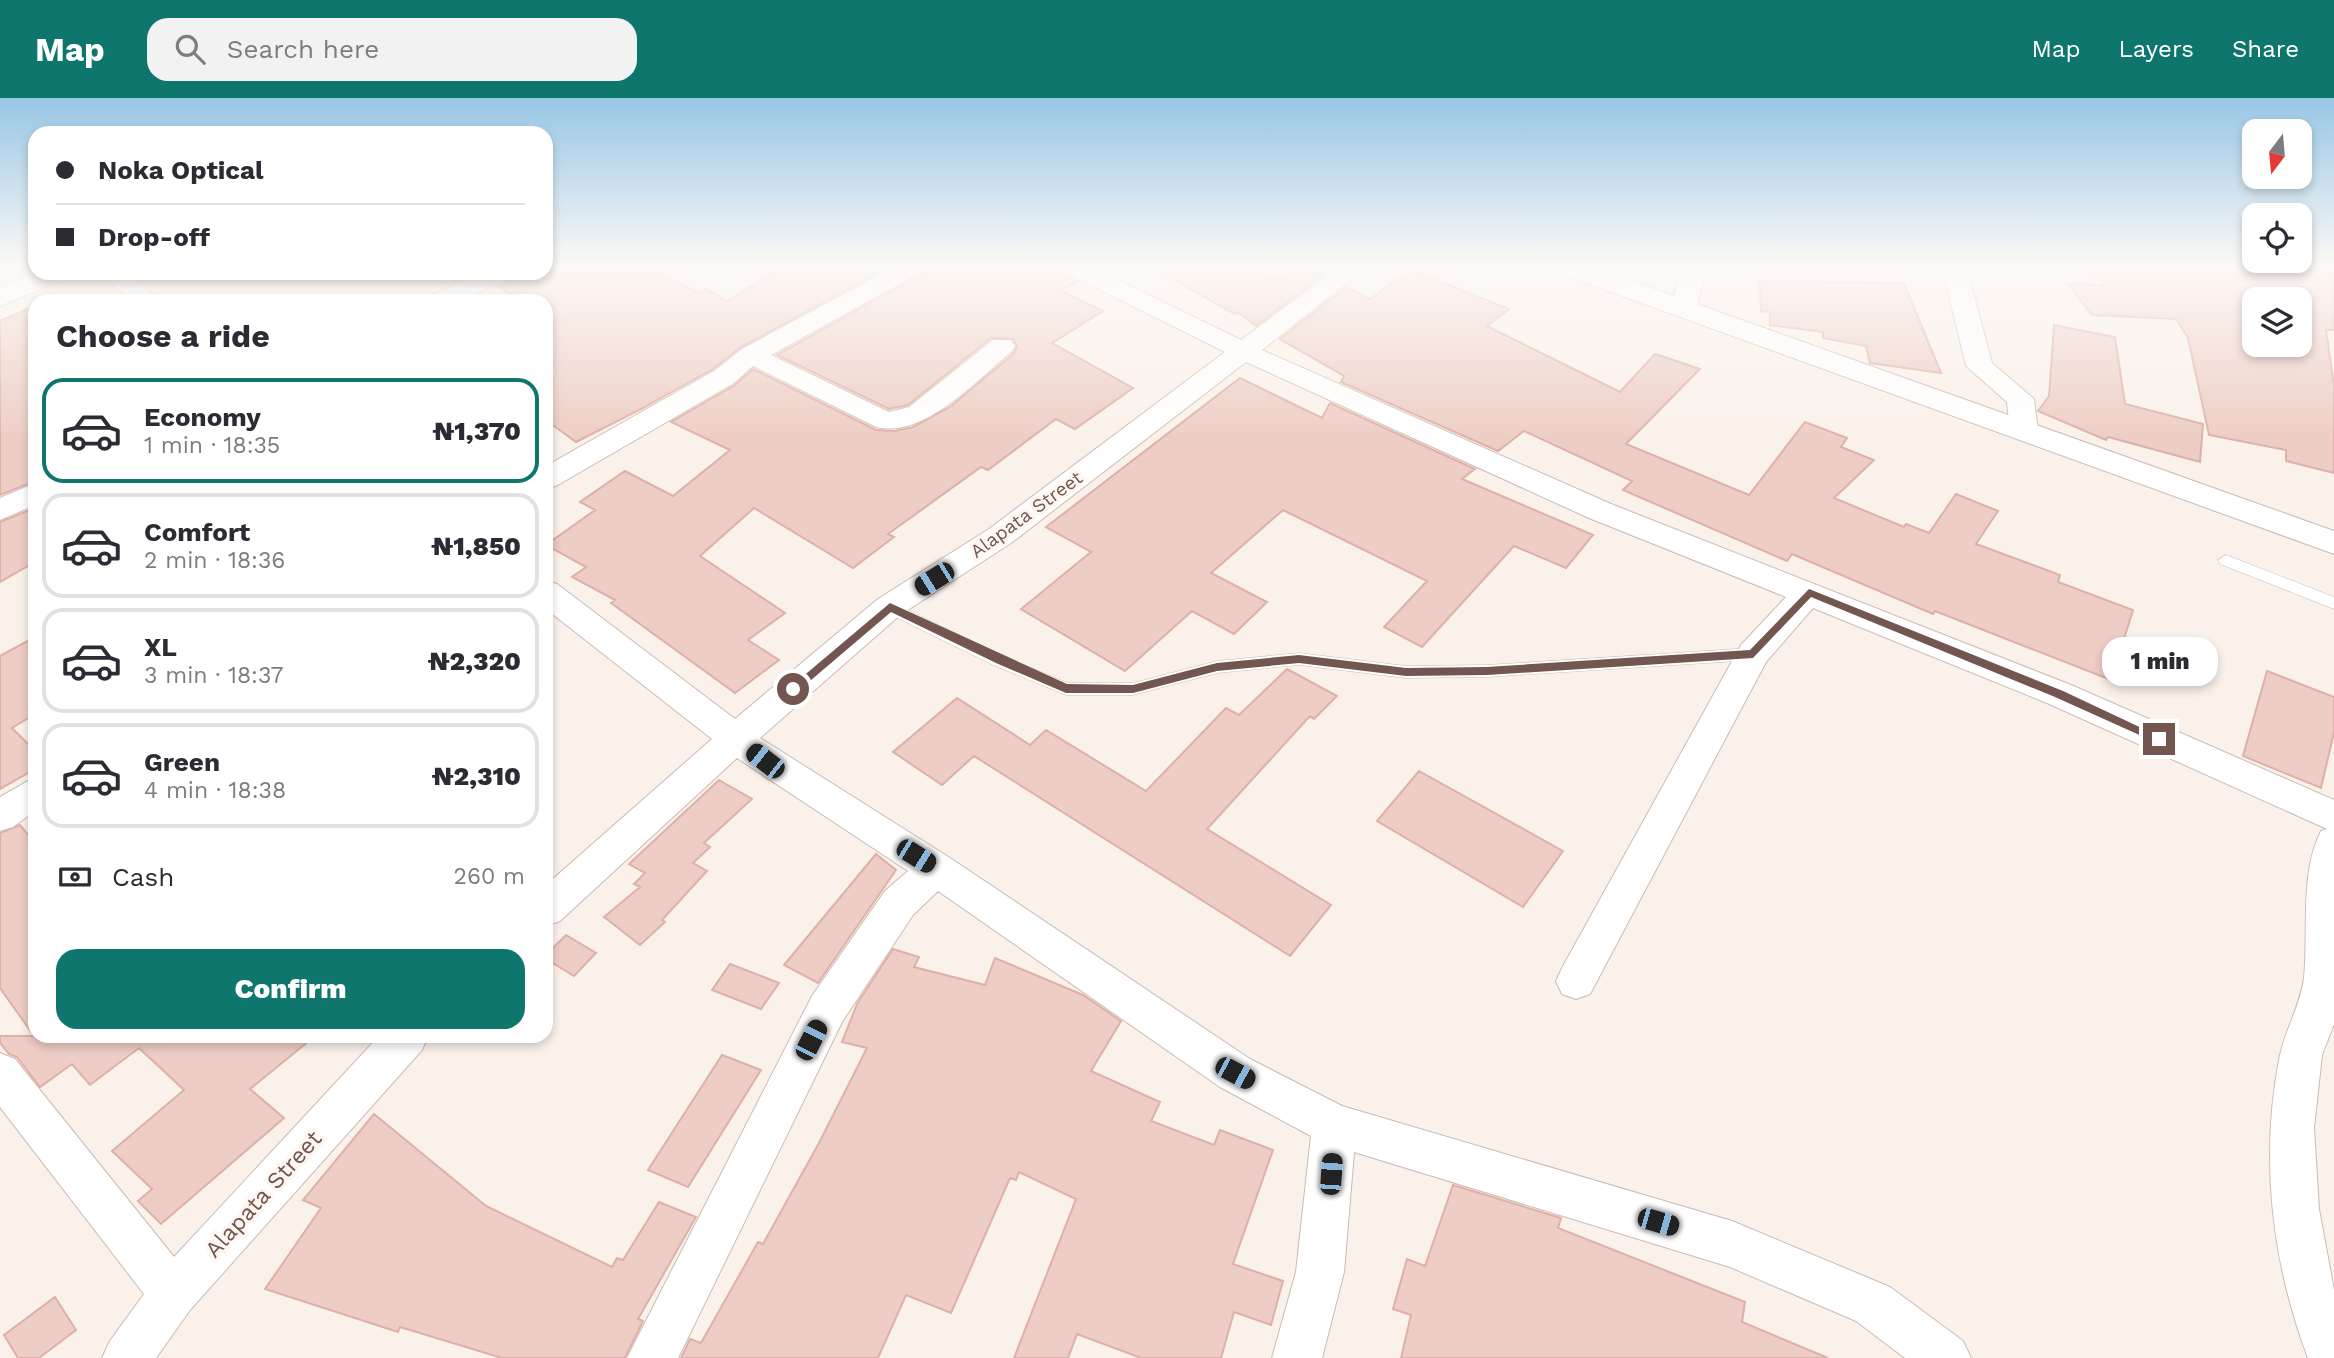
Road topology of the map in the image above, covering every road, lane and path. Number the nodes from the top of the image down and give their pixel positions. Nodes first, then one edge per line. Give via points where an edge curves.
1 (807, 325) edge
2 (1190, 325) edge
3 (1280, 325) edge
4 (1728, 325) edge
5 (1969, 325) edge
6 (1002, 346) dead end
7 (1245, 352) junction
8 (751, 355) junction
9 (2024, 431) junction
10 (553, 475) edge
11 (28, 496) edge
12 (0, 510) edge
13 (2334, 543) edge
14 (2226, 560) dead end
15 (1809, 592) junction
16 (553, 597) edge
17 (2334, 603) edge
18 (890, 607) junction
19 (1753, 654) junction
20 (736, 738) junction
21 (28, 797) edge
22 (0, 816) edge
23 (2334, 816) edge
24 (2334, 842) edge
25 (936, 869) junction
26 (553, 903) edge
27 (1576, 981) dead end
28 (401, 1043) edge
29 (0, 1073) edge
30 (1334, 1125) junction
31 (173, 1293) junction
32 (127, 1358) edge
33 (652, 1358) edge
34 (1297, 1358) edge
35 (1946, 1358) edge
36 (2333, 1358) edge

1 - 8 street
2 - 7 street
3 - 7 street, Alapata Street
4 - 9 street
5 - 9 street via 1979,366 2020,400
6 - 8 street via 918,414 886,421
7 - 15 street via 1600,511
7 - 18 street, Alapata Street via 1000,536
8 - 10 street via 724,377
9 - 13 street
11 - 12 street
14 - 17 lane
15 - 19 street
15 - 23 street via 2059,694
16 - 20 street
18 - 19 lane via 1066,689 1133,689 1217,667 1299,659 1406,672
18 - 20 street, Alapata Street
19 - 27 street
20 - 25 street via 836,808
20 - 26 street, Alapata Street
21 - 22 street
24 - 36 street via 2326,876 2321,1002 2301,1053 2294,1149 2299,1245 2319,1328
25 - 30 street via 1235,1073
25 - 33 street via 899,903 827,1009
28 - 31 street, Alapata Street
29 - 31 street
30 - 34 street via 1320,1272
30 - 35 street via 1732,1244 1873,1304
31 - 32 street, Alapata Street

